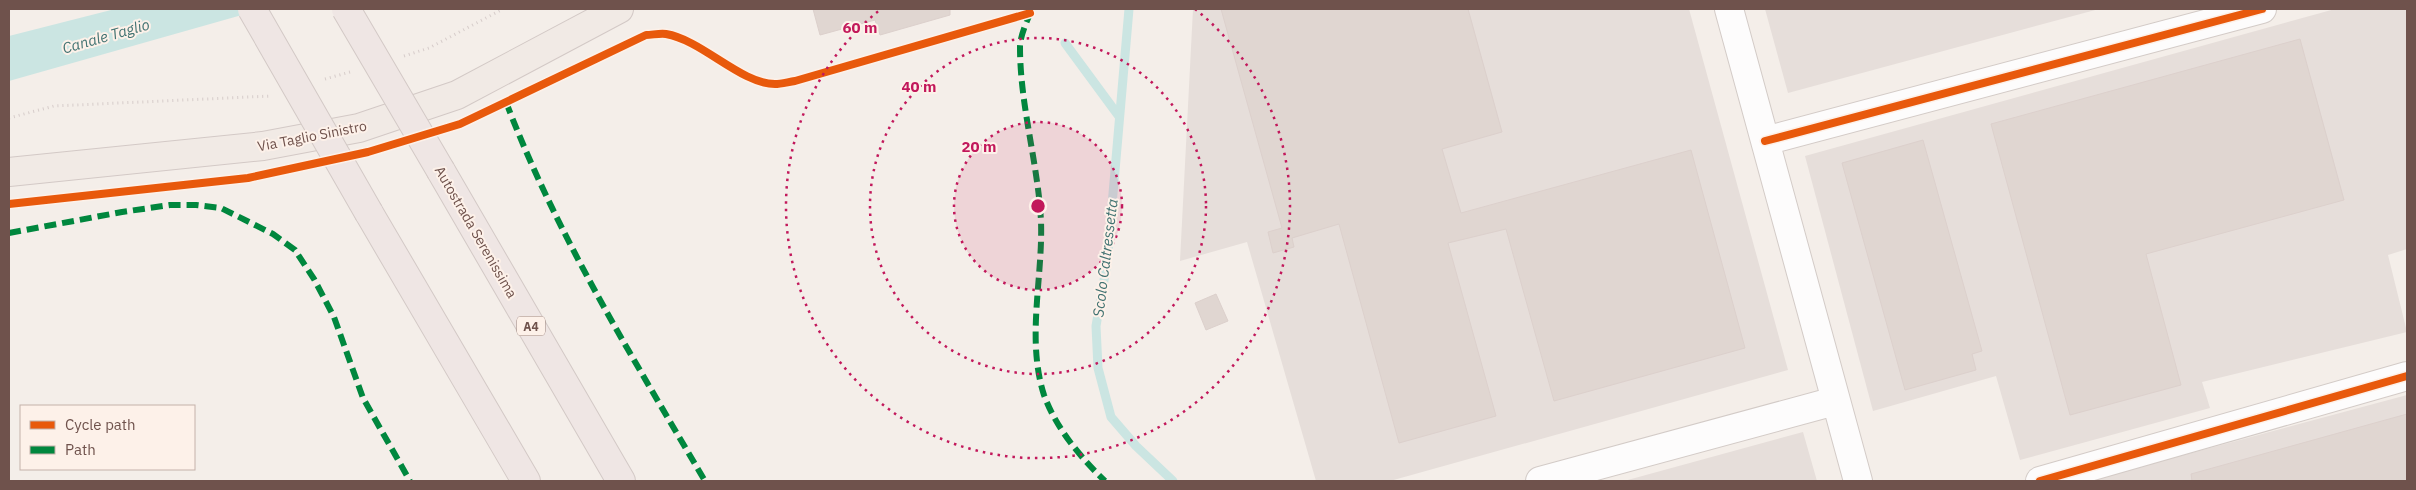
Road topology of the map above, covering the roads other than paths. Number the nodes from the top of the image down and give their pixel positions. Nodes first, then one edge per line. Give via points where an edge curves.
1 (252, 9) edge
2 (346, 9) edge
3 (620, 9) edge
4 (1729, 9) edge
5 (2262, 9) edge
6 (1765, 141) junction
7 (9, 172) edge
8 (2407, 376) edge
9 (1835, 401) junction
10 (526, 481) edge
11 (621, 481) edge
12 (1540, 481) edge
13 (1858, 481) edge
14 (2040, 481) edge

1 - 10 highway, bridge
2 - 11 highway, Autostrada Serenissima / A4, bridge
3 - 7 main road, Via Taglio Sinistro via 457,95 359,128 263,146
4 - 6 street
5 - 6 street
6 - 9 street
8 - 14 street
9 - 12 street
9 - 13 street

